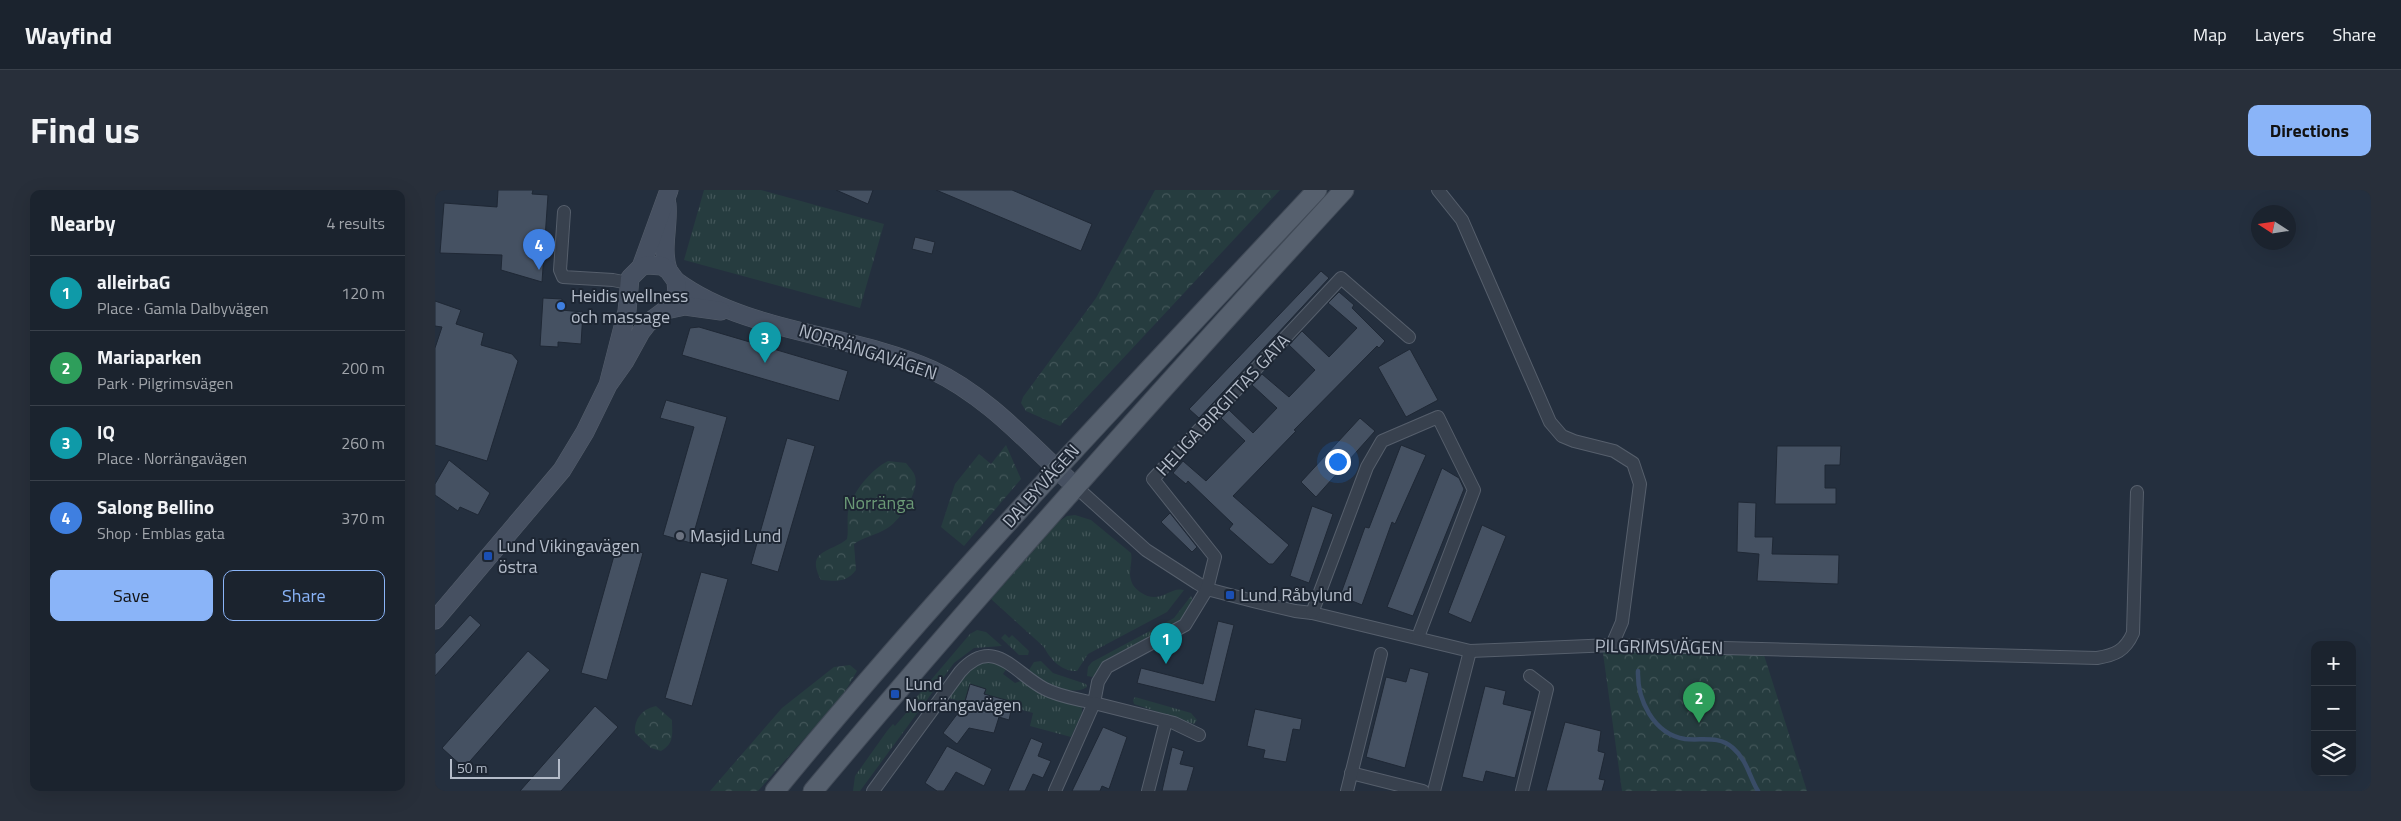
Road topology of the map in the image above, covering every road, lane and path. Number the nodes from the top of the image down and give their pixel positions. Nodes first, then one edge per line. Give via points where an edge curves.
1 (1317, 190) edge
2 (1344, 190) edge
3 (1439, 190) edge
4 (668, 194) edge
5 (564, 212) dead end
6 (641, 267) junction
7 (672, 275) junction
8 (628, 289) junction
9 (663, 311) junction
10 (742, 314) junction
11 (1409, 337) dead end
12 (607, 385) junction
13 (1056, 469) junction
14 (1075, 486) junction
15 (2137, 492) dead end
16 (1207, 589) junction
17 (1312, 613) junction
18 (435, 620) edge
19 (1418, 637) junction
20 (1612, 645) junction
21 (1470, 651) junction
22 (1381, 654) dead end
23 (1530, 676) dead end
24 (1094, 703) junction
25 (1166, 720) junction
26 (1199, 735) dead end
27 (1351, 773) junction
28 (775, 791) edge
29 (813, 791) edge
30 (873, 791) edge
31 (1055, 791) edge
32 (1148, 791) edge
33 (1347, 791) edge
34 (1423, 791) edge
35 (1434, 791) edge
36 (1522, 791) edge

1 - 13 main road, DALBYVÄGEN
2 - 14 main road, DALBYVÄGEN
3 - 20 street via 1462,220 1551,422 1562,436 1614,450 1633,463 1640,484 1622,622
4 - 6 street
4 - 7 street via 668,222 663,247
5 - 8 street via 560,270 563,276 613,280
6 - 7 street via 655,264
6 - 8 street via 635,272
7 - 9 street via 677,294 671,306
7 - 10 street, NORRÄNGAVÄGEN via 689,290
8 - 9 street via 637,308 652,314
8 - 12 street via 627,311
9 - 10 street, NORRÄNGAVÄGEN via 685,306
9 - 12 street via 648,323
10 - 13 street, NORRÄNGAVÄGEN via 913,363 948,378 1003,419
11 - 16 street, HELIGA BIRGITTAS GATA via 1341,278 1153,479 1215,557
12 - 18 street via 585,432 562,470
13 - 14 street, NORRÄNGAVÄGEN
13 - 28 main road, DALBYVÄGEN via 939,599
14 - 16 street, PILGRIMSVÄGEN via 1146,550
14 - 29 main road, DALBYVÄGEN
15 - 20 street, PILGRIMSVÄGEN via 2133,633 2124,648 2109,656
16 - 17 street, PILGRIMSVÄGEN
16 - 24 street via 1185,625 1107,667 1098,682
17 - 19 street, PILGRIMSVÄGEN
17 - 19 street via 1367,467 1382,441 1438,418 1474,490
19 - 21 street, PILGRIMSVÄGEN
20 - 21 street, PILGRIMSVÄGEN
21 - 35 street
22 - 27 street
23 - 36 street via 1547,689
24 - 25 street
24 - 30 street via 1045,689 1003,659 993,656 976,659 960,672
24 - 31 street
25 - 26 street
25 - 32 street
27 - 33 street
27 - 34 street

